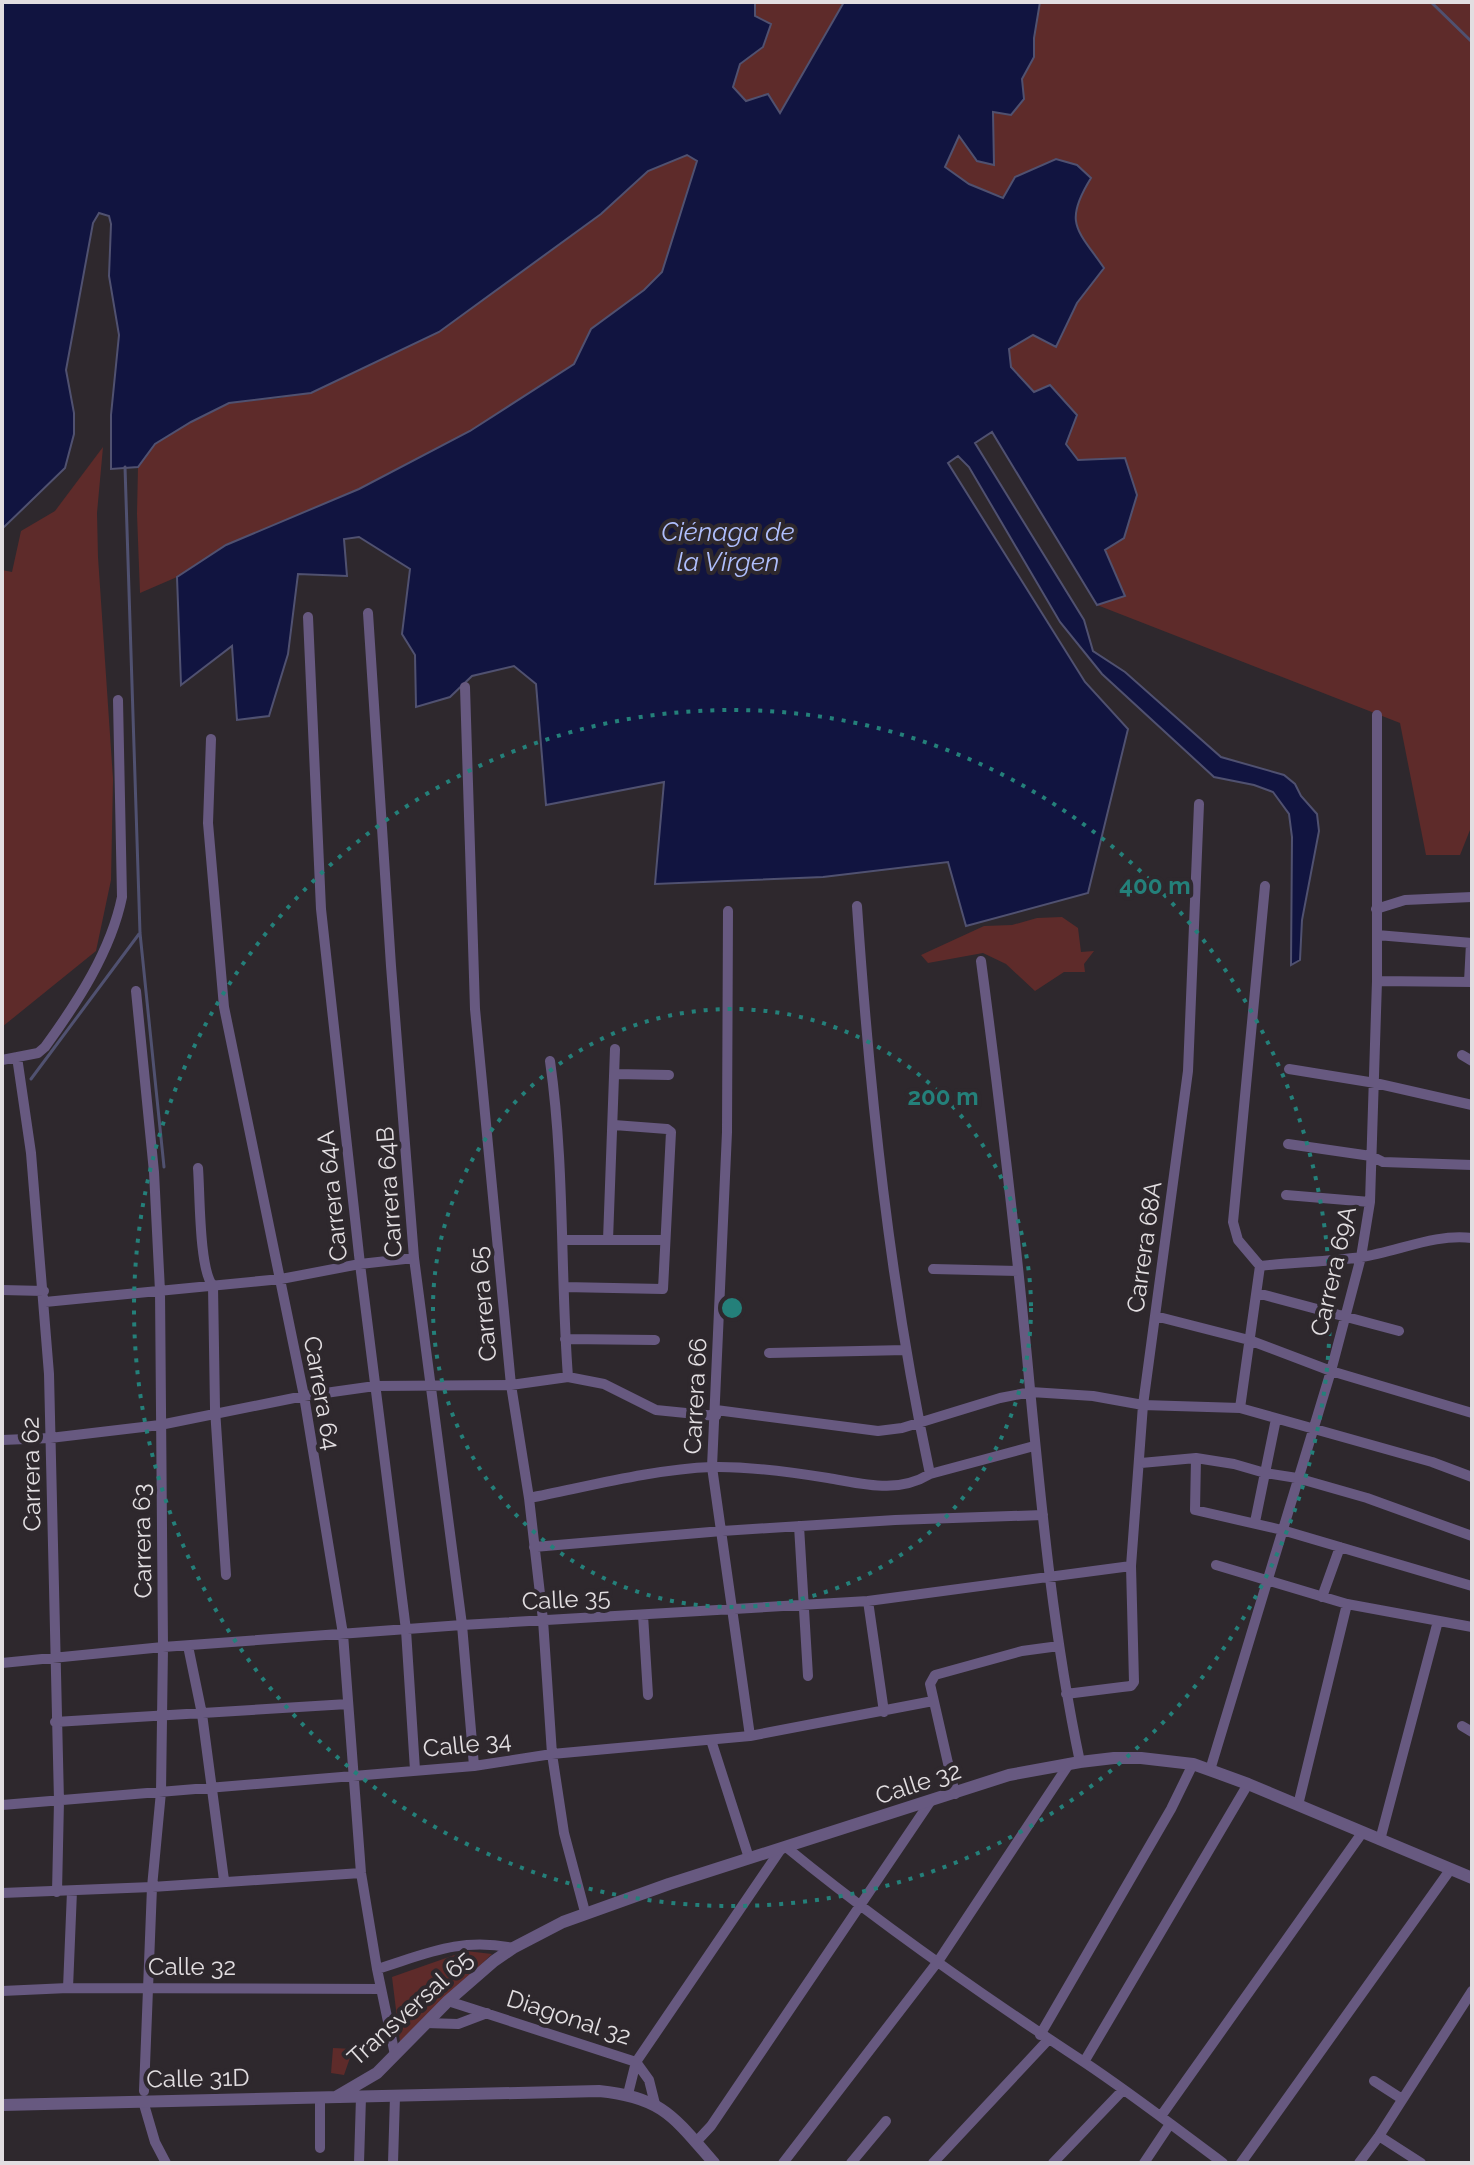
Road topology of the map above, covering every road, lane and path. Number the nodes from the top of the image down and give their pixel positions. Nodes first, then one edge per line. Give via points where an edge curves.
1 (368, 613) dead end
2 (308, 617) dead end
3 (465, 687) dead end
4 (118, 700) dead end
5 (1377, 715) dead end
6 (211, 739) dead end
7 (1199, 804) dead end
8 (1265, 886) dead end
9 (1472, 897) edge
10 (857, 906) dead end
11 (1376, 909) junction
12 (728, 911) dead end
13 (1377, 935) junction
14 (1472, 943) edge
15 (981, 961) dead end
16 (1377, 981) junction
17 (1471, 982) edge
18 (136, 991) dead end
19 (615, 1049) dead end
20 (17, 1057) junction
21 (2, 1060) edge
22 (550, 1061) dead end
23 (1289, 1069) dead end
24 (615, 1074) junction
25 (669, 1075) dead end
26 (1375, 1083) junction
27 (1472, 1105) edge
28 (614, 1125) junction
29 (1288, 1144) dead end
30 (1371, 1156) junction
31 (1472, 1165) edge
32 (198, 1168) dead end
33 (1286, 1195) dead end
34 (1370, 1202) junction
35 (1472, 1238) edge
36 (564, 1240) junction
37 (608, 1240) junction
38 (664, 1240) junction
39 (1361, 1257) junction
40 (414, 1258) junction
41 (360, 1264) junction
42 (1260, 1266) junction
43 (933, 1269) dead end
44 (1018, 1271) junction
45 (281, 1279) junction
46 (213, 1286) junction
47 (564, 1287) junction
48 (2, 1290) edge
49 (160, 1291) junction
50 (1257, 1293) junction
51 (44, 1296) junction
52 (1155, 1316) junction
53 (1344, 1318) junction
54 (1399, 1331) dead end
55 (565, 1339) junction
56 (655, 1340) dead end
57 (1249, 1340) junction
58 (906, 1350) junction
59 (769, 1353) dead end
60 (1331, 1371) junction
61 (568, 1377) junction
62 (511, 1385) junction
63 (375, 1386) junction
64 (431, 1387) junction
65 (1031, 1392) junction
66 (304, 1396) junction
67 (1143, 1405) junction
68 (1240, 1408) junction
69 (716, 1413) junction
70 (1472, 1413) edge
71 (216, 1415) junction
72 (1276, 1419) junction
73 (919, 1423) junction
74 (160, 1425) junction
75 (1314, 1429) junction
76 (50, 1438) junction
77 (2, 1440) edge
78 (1034, 1446) junction
79 (1196, 1458) junction
80 (1141, 1463) junction
81 (712, 1467) junction
82 (1265, 1473) junction
83 (930, 1474) junction
84 (1472, 1477) edge
85 (1297, 1478) junction
86 (529, 1498) junction
87 (1043, 1515) junction
88 (1255, 1522) junction
89 (799, 1526) junction
90 (1282, 1530) junction
91 (722, 1531) junction
92 (1472, 1536) edge
93 (534, 1547) junction
94 (1340, 1547) junction
95 (1216, 1565) dead end
96 (1131, 1566) junction
97 (226, 1575) dead end
98 (1052, 1576) junction
99 (1267, 1581) junction
100 (1472, 1586) edge
101 (1322, 1597) junction
102 (868, 1601) junction
103 (1347, 1604) junction
104 (803, 1606) junction
105 (734, 1610) junction
106 (643, 1615) junction
107 (543, 1620) junction
108 (1438, 1621) junction
109 (1471, 1624) edge
110 (462, 1625) junction
111 (406, 1630) junction
112 (343, 1634) junction
113 (188, 1646) junction
114 (1059, 1646) junction
115 (163, 1647) junction
116 (54, 1658) junction
117 (2, 1663) edge
118 (808, 1676) dead end
119 (1066, 1694) junction
120 (648, 1695) dead end
121 (933, 1701) junction
122 (348, 1704) junction
123 (884, 1712) junction
124 (202, 1714) junction
125 (161, 1715) junction
126 (55, 1722) junction
127 (750, 1736) junction
128 (711, 1740) junction
129 (552, 1754) junction
130 (1075, 1763) junction
131 (1193, 1764) junction
132 (474, 1766) junction
133 (415, 1770) junction
134 (1210, 1770) junction
135 (352, 1777) junction
136 (1248, 1784) junction
137 (214, 1789) junction
138 (161, 1792) junction
139 (955, 1794) junction
140 (59, 1801) junction
141 (930, 1802) junction
142 (2, 1805) edge
143 (1298, 1805) junction
144 (1362, 1833) junction
145 (1380, 1840) junction
146 (783, 1848) junction
147 (749, 1858) junction
148 (1450, 1870) junction
149 (361, 1873) junction
150 (1472, 1878) edge
151 (224, 1880) junction
152 (152, 1887) junction
153 (72, 1891) junction
154 (57, 1892) junction
155 (2, 1893) edge
156 (859, 1906) junction
157 (585, 1912) junction
158 (513, 1948) junction
159 (939, 1960) junction
160 (377, 1969) junction
161 (68, 1988) junction
162 (149, 1988) junction
163 (381, 1989) junction
164 (2, 1991) edge
165 (1472, 1991) edge
166 (448, 2001) junction
167 (487, 2013) junction
168 (426, 2023) junction
169 (1044, 2038) junction
170 (395, 2055) junction
171 (636, 2062) junction
172 (1084, 2062) junction
173 (1374, 2081) dead end
174 (1123, 2090) junction
175 (628, 2094) junction
176 (143, 2096) junction
177 (395, 2096) junction
178 (336, 2097) junction
179 (361, 2097) junction
180 (320, 2098) junction
181 (1402, 2099) junction
182 (651, 2102) junction
183 (2, 2105) edge
184 (1165, 2120) junction
185 (886, 2121) dead end
186 (1379, 2136) junction
187 (696, 2142) junction
188 (320, 2148) dead end
189 (166, 2163) edge
190 (359, 2163) edge
191 (393, 2163) edge
192 (714, 2163) edge
193 (783, 2163) edge
194 (851, 2163) edge
195 (933, 2163) edge
196 (1053, 2163) edge
197 (1144, 2163) edge
198 (1223, 2163) edge
199 (1241, 2163) edge
200 (1359, 2163) edge
201 (1421, 2163) edge

1 - 40 street, Carrera 64B
2 - 41 street, Carrera 64A via 321,909
3 - 62 street, Carrera 65 via 475,1009
4 - 20 street via 122,897 117,923 45,1047
5 - 11 street, Carrera 69A
6 - 45 street, Carrera 64 via 208,823 224,1007
7 - 52 street, Carrera 68A via 1188,1071
8 - 42 street via 1234,1232
9 - 11 street via 1405,900
10 - 58 street via 867,1052
11 - 13 street, Carrera 69A
12 - 69 street, Carrera 66 via 727,1132
13 - 14 street
13 - 16 street, Carrera 69A
14 - 17 street
15 - 44 street
16 - 17 street
16 - 26 street, Carrera 69A
18 - 49 street, Carrera 63
19 - 24 street
20 - 21 street
20 - 51 street, Carrera 62
22 - 36 street
23 - 26 street
24 - 25 street
24 - 28 street
26 - 27 street
26 - 30 street, Carrera 69A
28 - 37 street
28 - 38 street via 671,1132
29 - 30 street
30 - 31 street via 1383,1162
30 - 34 street, Carrera 69A
32 - 46 street via 204,1257
33 - 34 street
34 - 39 street, Carrera 69A
35 - 39 street via 1412,1244
36 - 37 street
36 - 47 street
37 - 38 street
38 - 47 street via 663,1289
39 - 42 street
39 - 53 street, Carrera 69A
40 - 41 street
40 - 64 street, Carrera 64B
41 - 45 street
41 - 63 street, Carrera 64A
42 - 50 street
43 - 44 street
44 - 65 street
45 - 46 street
45 - 66 street, Carrera 64
46 - 49 street
46 - 71 street
47 - 55 street
48 - 51 street
49 - 51 street
49 - 74 street, Carrera 63
50 - 53 street
50 - 57 street
51 - 76 street, Carrera 62
52 - 57 street
52 - 67 street, Carrera 68A
53 - 54 street
53 - 60 street, Carrera 69A
55 - 56 street
55 - 61 street
57 - 60 street
57 - 68 street
58 - 59 street
58 - 73 street
60 - 70 street
60 - 75 street, Carrera 69A
61 - 62 street
61 - 69 street via 604,1384 656,1410
62 - 64 street
62 - 86 street, Carrera 65
63 - 64 street
63 - 66 street
63 - 111 street, Carrera 64A
64 - 110 street, Carrera 64B
65 - 67 street
65 - 73 street
65 - 78 street
66 - 71 street
66 - 112 street, Carrera 64
67 - 68 street
67 - 80 street, Carrera 68A
68 - 72 street
69 - 73 street via 878,1431
69 - 81 street, Carrera 66
71 - 74 street
71 - 97 street
72 - 75 street
72 - 82 street
73 - 83 street
74 - 76 street
74 - 115 street, Carrera 63
75 - 84 street
75 - 85 street, Carrera 69A
76 - 77 street
76 - 116 street, Carrera 62
78 - 83 street
78 - 87 street
79 - 80 street
79 - 82 street
79 - 88 street via 1195,1510
80 - 96 street, Carrera 68A
81 - 83 street via 889,1488
81 - 86 street
81 - 91 street, Carrera 66
82 - 85 street
82 - 88 street
85 - 90 street, Carrera 69A
85 - 92 street
86 - 93 street, Carrera 65
87 - 89 street
87 - 98 street
88 - 90 street
89 - 91 street
89 - 104 street
90 - 94 street
90 - 99 street, Carrera 69A
91 - 93 street
91 - 105 street, Carrera 66
93 - 107 street, Carrera 65
94 - 100 street
94 - 101 street
95 - 99 street
96 - 98 street, Calle 35
96 - 119 street, Carrera 68A via 1134,1682
98 - 102 street, Calle 35
98 - 114 street
99 - 101 street
99 - 134 street, Carrera 69A
101 - 103 street
102 - 104 street, Calle 35
102 - 123 street
103 - 108 street
103 - 143 street
104 - 105 street, Calle 35
104 - 118 street
105 - 106 street, Calle 35
105 - 127 street, Carrera 66
106 - 107 street, Calle 35
106 - 120 street
107 - 110 street, Calle 35
107 - 129 street, Carrera 65
108 - 109 street
108 - 145 street
110 - 111 street, Calle 35
110 - 132 street, Carrera 64B
111 - 112 street, Calle 35
111 - 133 street, Carrera 64A
112 - 113 street, Calle 35
112 - 122 street, Carrera 64
113 - 115 street, Calle 35
113 - 124 street
114 - 119 street
114 - 121 street via 935,1675 930,1684
115 - 116 street, Calle 35
115 - 125 street, Carrera 63
116 - 117 street, Calle 35
116 - 126 street, Carrera 62
119 - 130 street
121 - 123 street, Calle 34
121 - 139 street
122 - 124 street
122 - 135 street, Carrera 64
123 - 127 street, Calle 34
124 - 125 street
124 - 137 street
125 - 126 street
125 - 138 street, Carrera 63
126 - 140 street, Carrera 62
127 - 128 street, Calle 34
128 - 129 street, Calle 34
128 - 147 street
129 - 132 street, Calle 34
129 - 157 street, Carrera 65 via 564,1833
130 - 131 street, Calle 32 via 1125,1758
130 - 139 street, Calle 32 via 1009,1775
130 - 159 street
131 - 134 street, Calle 32
131 - 169 street
132 - 133 street, Calle 34
133 - 135 street, Calle 34
134 - 136 street, Calle 32
135 - 137 street, Calle 34
135 - 149 street, Carrera 64
136 - 143 street, Calle 32
136 - 172 street
137 - 138 street, Calle 34
137 - 151 street
138 - 140 street, Calle 34
138 - 152 street, Carrera 63
139 - 141 street, Calle 32
140 - 142 street, Calle 34
140 - 154 street, Carrera 62
141 - 146 street, Calle 32
141 - 156 street
143 - 144 street, Calle 32
144 - 145 street, Calle 32
144 - 184 street
145 - 148 street, Calle 32
146 - 147 street, Calle 32
146 - 156 street
146 - 171 street
147 - 157 street, Calle 32
148 - 150 street, Calle 32
148 - 199 street
149 - 151 street
149 - 160 street, Carrera 64
151 - 152 street
152 - 153 street
152 - 162 street, Carrera 63
153 - 154 street
153 - 161 street
154 - 155 street
156 - 159 street
156 - 187 street
157 - 158 street, Calle 32
158 - 160 street via 454,1945
158 - 166 street, Transversal 65
159 - 169 street
159 - 193 street
160 - 163 street, Carrera 64
161 - 162 street, Calle 32
161 - 164 street, Calle 32
162 - 163 street, Calle 32
162 - 176 street, Carrera 63
163 - 170 street, Carrera 64
165 - 181 street
166 - 167 street, Diagonal 32
166 - 168 street, Transversal 65
167 - 168 street, Diagonal 32 via 458,2024
167 - 171 street, Diagonal 32
168 - 170 street, Transversal 65
169 - 172 street
169 - 195 street
170 - 178 street, Transversal 65 via 369,2079
171 - 175 street
171 - 182 street via 649,2080
172 - 174 street
173 - 181 street
174 - 184 street
174 - 196 street
175 - 177 street, Calle 31D
175 - 182 street, Calle 31D
176 - 180 street, Calle 31D
176 - 183 street, Calle 31D
176 - 189 street, Carrera 63
177 - 179 street, Calle 31D
177 - 191 street
178 - 179 street, Calle 31D
178 - 180 street, Calle 31D
179 - 190 street
180 - 188 street
181 - 186 street
182 - 187 street
184 - 197 street
184 - 198 street
185 - 194 street
186 - 200 street
186 - 201 street
187 - 192 street

